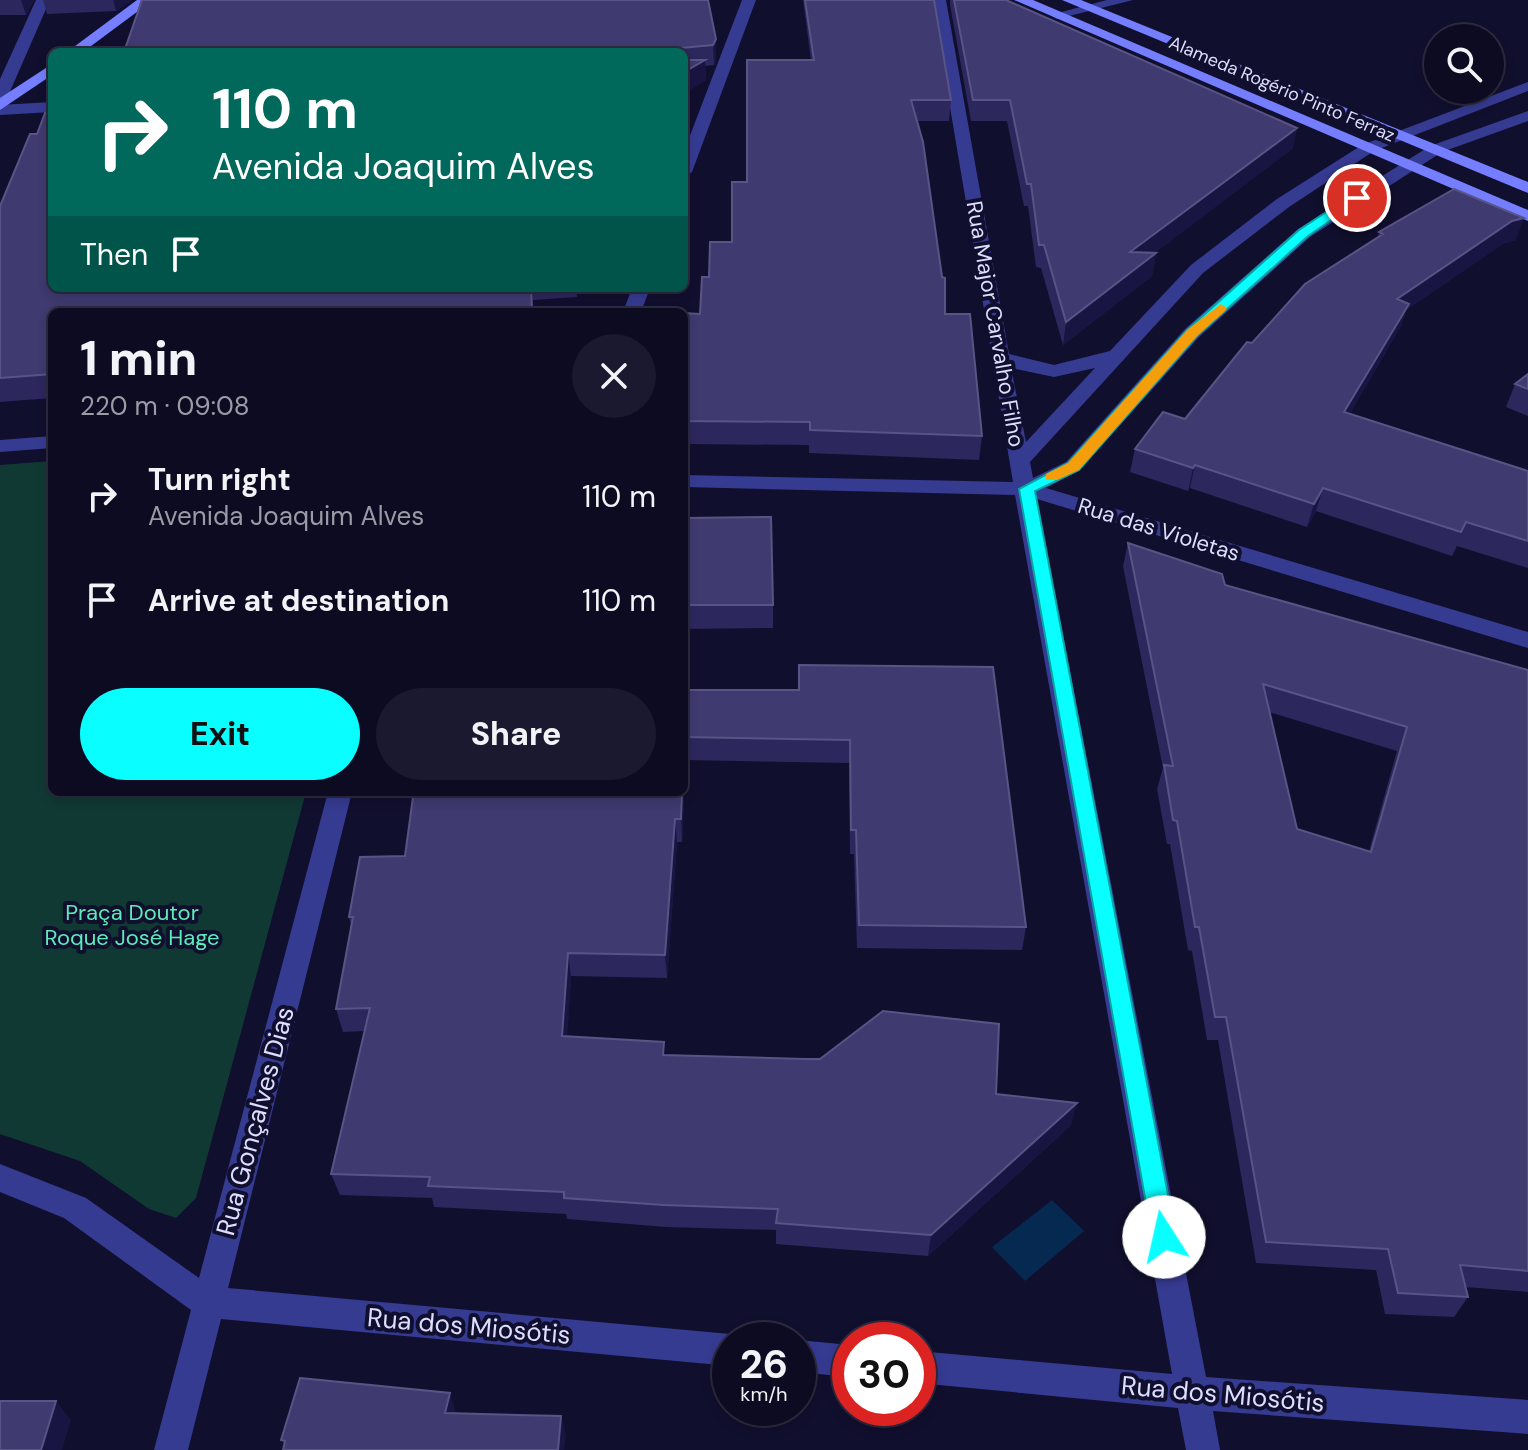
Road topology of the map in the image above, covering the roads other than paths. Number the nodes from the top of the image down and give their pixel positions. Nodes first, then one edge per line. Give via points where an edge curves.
1 (43, 0) edge
2 (146, 0) edge
3 (749, 0) edge
4 (939, 0) edge
5 (1021, 0) edge
6 (1069, 0) edge
7 (1126, 0) edge
8 (1087, 8) junction
9 (1057, 15) junction
10 (80, 48) edge
11 (48, 71) edge
12 (1528, 86) edge
13 (0, 96) edge
14 (48, 107) edge
15 (0, 108) edge
16 (1528, 116) edge
17 (1399, 133) junction
18 (1368, 148) junction
19 (1436, 149) junction
20 (688, 159) edge
21 (1410, 163) junction
22 (1528, 188) edge
23 (1528, 216) edge
24 (1117, 352) junction
25 (1000, 357) junction
26 (48, 442) edge
27 (0, 446) edge
28 (1020, 460) junction
29 (688, 481) edge
30 (1027, 489) junction
31 (1528, 640) edge
32 (339, 796) edge
33 (1, 1180) edge
34 (207, 1302) junction
35 (712, 1348) edge
36 (936, 1369) edge
37 (1193, 1393) junction
38 (1528, 1417) edge
39 (171, 1450) edge
40 (1203, 1450) edge

1 - 13 street
2 - 10 street
3 - 20 street via 715,72
4 - 25 street, Rua Major Carvalho Filho
5 - 9 street, Alameda Rogério Pinto Ferraz
6 - 8 street, Alameda Rogério Pinto Ferraz
7 - 8 street
8 - 9 street
8 - 17 street, Alameda Rogério Pinto Ferraz
9 - 18 street, Alameda Rogério Pinto Ferraz
11 - 15 street
12 - 17 street
14 - 15 street
16 - 19 street
17 - 18 street
17 - 19 street, Alameda Rogério Pinto Ferraz
18 - 21 street, Alameda Rogério Pinto Ferraz
18 - 24 street via 1283,203 1197,269
19 - 21 street
19 - 22 street, Alameda Rogério Pinto Ferraz
21 - 23 street, Alameda Rogério Pinto Ferraz
21 - 30 street via 1304,233 1192,333 1073,466
24 - 25 street via 1075,371 1036,371
24 - 28 street
25 - 28 street, Rua Major Carvalho Filho
26 - 27 street
28 - 30 street, Rua Major Carvalho Filho
29 - 30 street, Rua das Violetas
30 - 31 street, Rua das Violetas
30 - 37 street, Rua Major Carvalho Filho
32 - 34 street, Rua Gonçalves Dias
33 - 34 street via 75,1208
34 - 35 street, Rua dos Miosótis
34 - 39 street, Rua Gonçalves Dias
36 - 37 street, Rua dos Miosótis
37 - 38 street, Rua dos Miosótis
37 - 40 street, Rua Major Carvalho Filho

